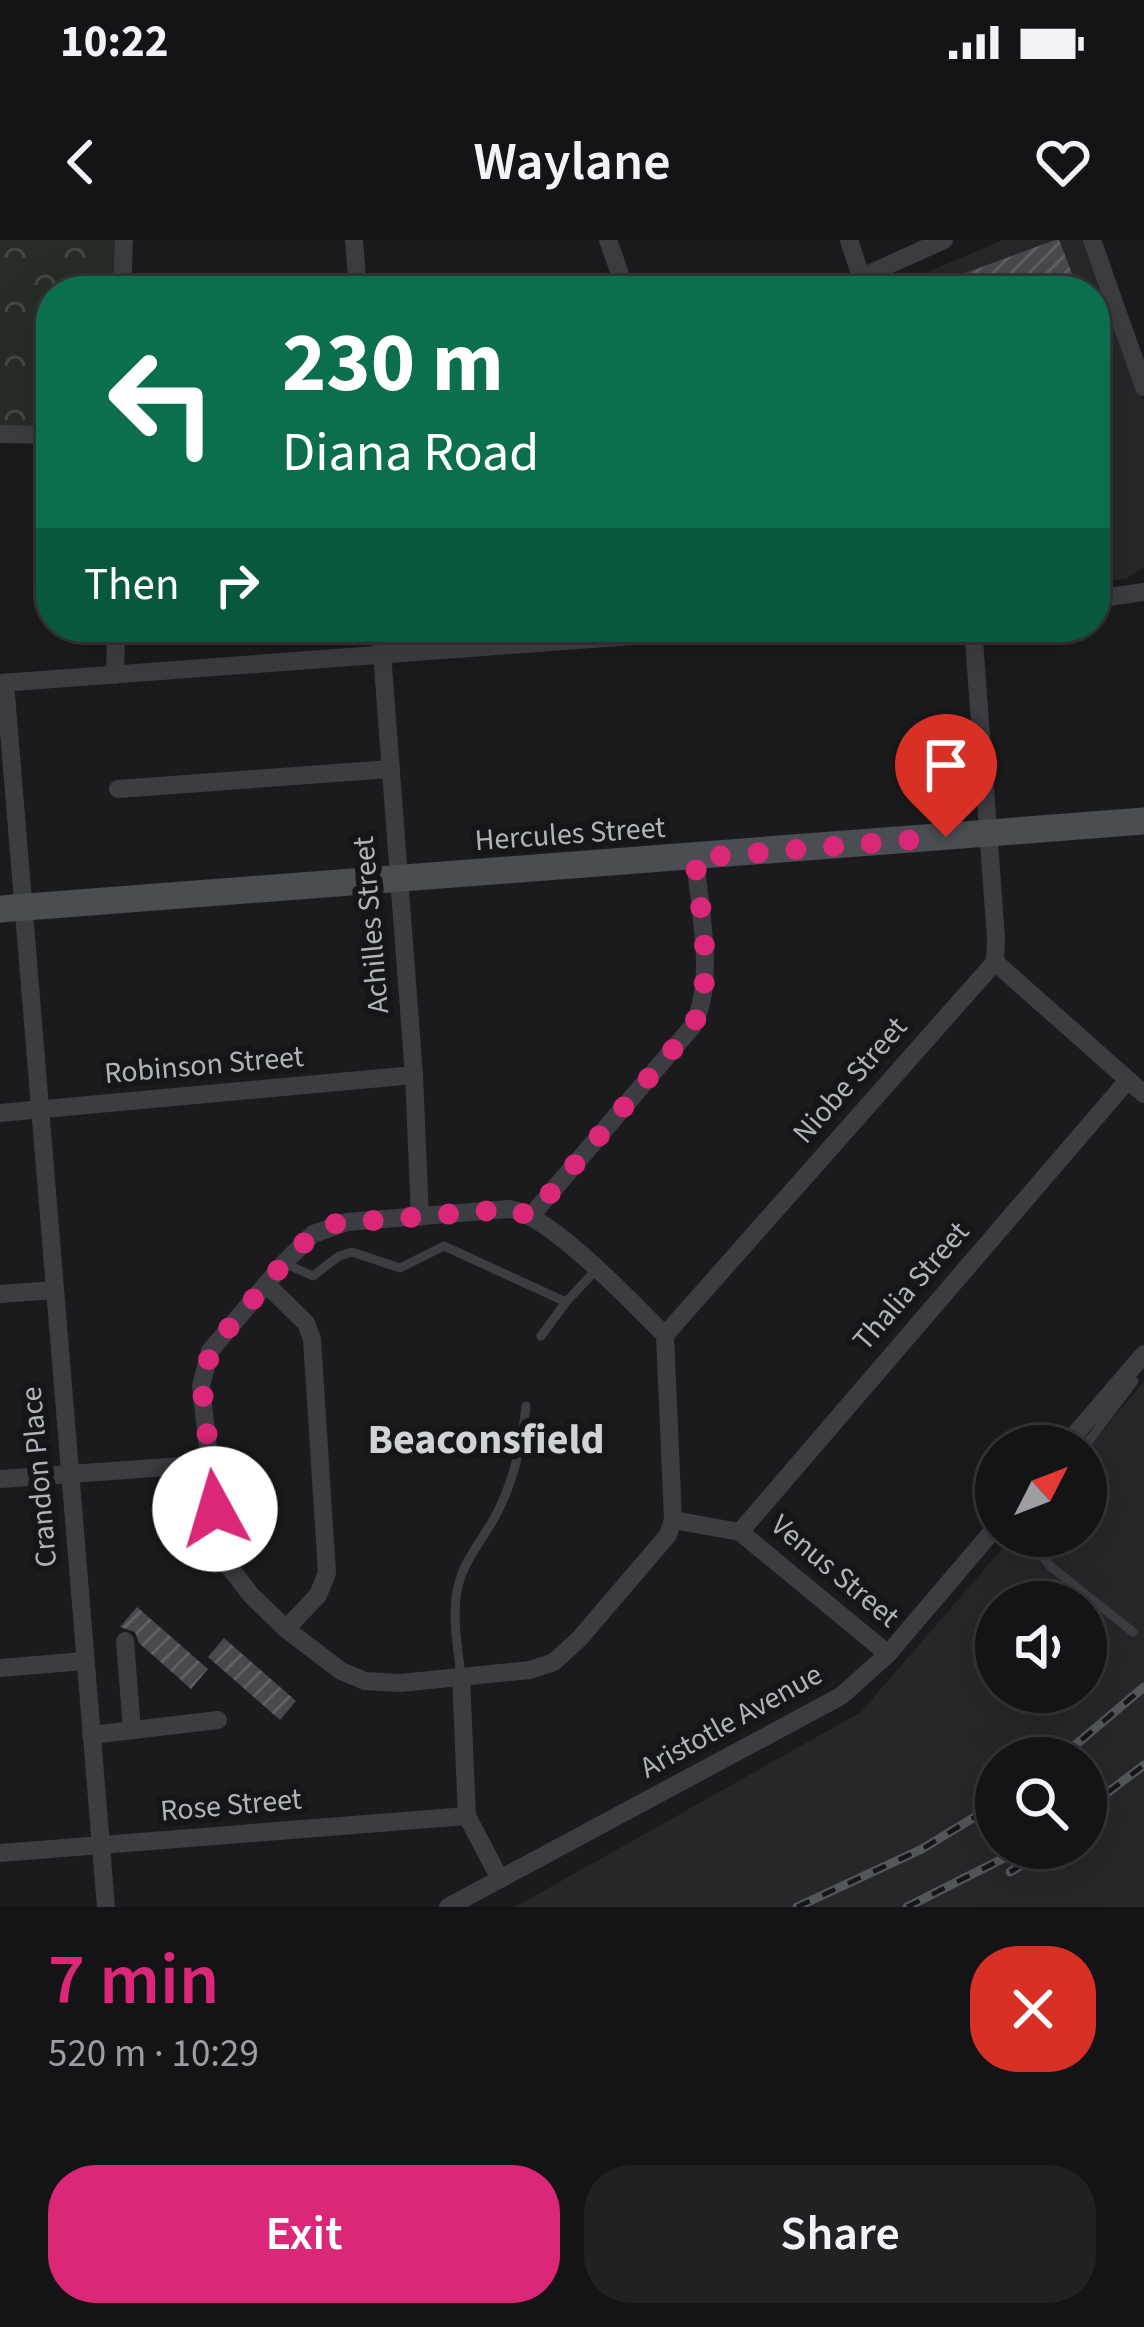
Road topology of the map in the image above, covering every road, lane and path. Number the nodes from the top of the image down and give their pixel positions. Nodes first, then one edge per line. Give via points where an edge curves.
1 (124, 240) edge
2 (354, 240) edge
3 (608, 240) edge
4 (848, 240) edge
5 (944, 240) edge
6 (1092, 240) edge
7 (123, 276) edge
8 (357, 276) edge
9 (621, 276) edge
10 (860, 276) edge
11 (865, 276) edge
12 (1105, 276) edge
13 (1110, 291) edge
14 (1144, 387) edge
15 (0, 434) edge
16 (36, 435) edge
17 (1144, 592) edge
18 (1110, 597) edge
19 (116, 642) edge
20 (381, 642) edge
21 (561, 642) edge
22 (975, 642) edge
23 (382, 656) junction
24 (115, 675) junction
25 (2, 683) edge
26 (390, 769) junction
27 (118, 789) dead end
28 (1144, 820) edge
29 (987, 833) junction
30 (695, 858) junction
31 (396, 879) junction
32 (12, 908) edge
33 (994, 962) junction
34 (414, 1075) junction
35 (1128, 1080) junction
36 (1144, 1094) edge
37 (38, 1110) junction
38 (0, 1113) edge
39 (531, 1216) junction
40 (420, 1217) junction
41 (284, 1263) junction
42 (598, 1270) junction
43 (266, 1284) junction
44 (53, 1290) junction
45 (0, 1294) edge
46 (566, 1302) junction
47 (665, 1335) junction
48 (542, 1336) dead end
49 (1144, 1354) edge
50 (1130, 1378) junction
51 (1144, 1390) edge
52 (526, 1406) dead end
53 (1085, 1425) edge
54 (1099, 1425) edge
55 (210, 1464) junction
56 (69, 1472) junction
57 (0, 1479) edge
58 (673, 1520) junction
59 (740, 1532) junction
60 (975, 1552) edge
61 (1043, 1557) edge
62 (286, 1629) junction
63 (1132, 1632) dead end
64 (125, 1641) dead end
65 (888, 1654) junction
66 (85, 1661) junction
67 (0, 1668) edge
68 (461, 1676) junction
69 (218, 1720) dead end
70 (132, 1730) junction
71 (92, 1735) junction
72 (467, 1816) junction
73 (102, 1846) junction
74 (0, 1853) edge
75 (500, 1880) junction
76 (106, 1907) edge
77 (448, 1907) edge

1 - 7 street
2 - 8 street
3 - 9 street
4 - 10 street
5 - 11 street
6 - 12 street
13 - 14 street
15 - 16 street
17 - 18 street
19 - 24 street
20 - 23 street, Achilles Street
21 - 23 street
22 - 29 street
23 - 24 street
23 - 26 street, Achilles Street
24 - 25 street
25 - 32 street, Crandon Place
26 - 27 street
26 - 31 street, Achilles Street
28 - 29 street, Hercules Street
29 - 30 street, Hercules Street
29 - 33 street
30 - 31 street, Hercules Street
30 - 39 street via 702,1010
31 - 32 street, Hercules Street
31 - 34 street, Achilles Street
32 - 37 street, Crandon Place
33 - 35 street
33 - 47 street, Niobe Street
34 - 37 street, Robinson Street
34 - 40 street, Achilles Street
35 - 36 street
35 - 59 street, Thalia Street
37 - 38 street, Robinson Street
37 - 44 street, Crandon Place
39 - 40 street via 509,1209
39 - 42 street
40 - 41 street via 332,1224
41 - 43 street
41 - 46 lane via 313,1276 352,1252 400,1268 444,1246
42 - 46 lane
42 - 47 street
43 - 55 street via 205,1366
43 - 62 street via 306,1323 311,1339 327,1573
44 - 45 street
44 - 56 street, Crandon Place
46 - 48 lane
47 - 58 street
49 - 50 street
50 - 51 lane
50 - 53 street
50 - 54 lane
52 - 68 lane via 505,1497 457,1591
55 - 56 street
55 - 62 street via 220,1555
56 - 57 street
56 - 66 street, Crandon Place
58 - 59 street, Venus Street
58 - 68 street via 655,1554 554,1662
59 - 65 street, Venus Street
60 - 65 street, Aristotle Avenue
61 - 63 lane
62 - 68 street via 365,1681
64 - 70 street
65 - 75 street, Aristotle Avenue via 841,1696
66 - 67 street
66 - 71 street, Crandon Place
68 - 72 street
69 - 70 street
70 - 71 street
71 - 73 street, Crandon Place
72 - 73 street, Rose Street
72 - 75 street
73 - 74 street, Rose Street
73 - 76 street, Crandon Place
75 - 77 street, Aristotle Avenue

